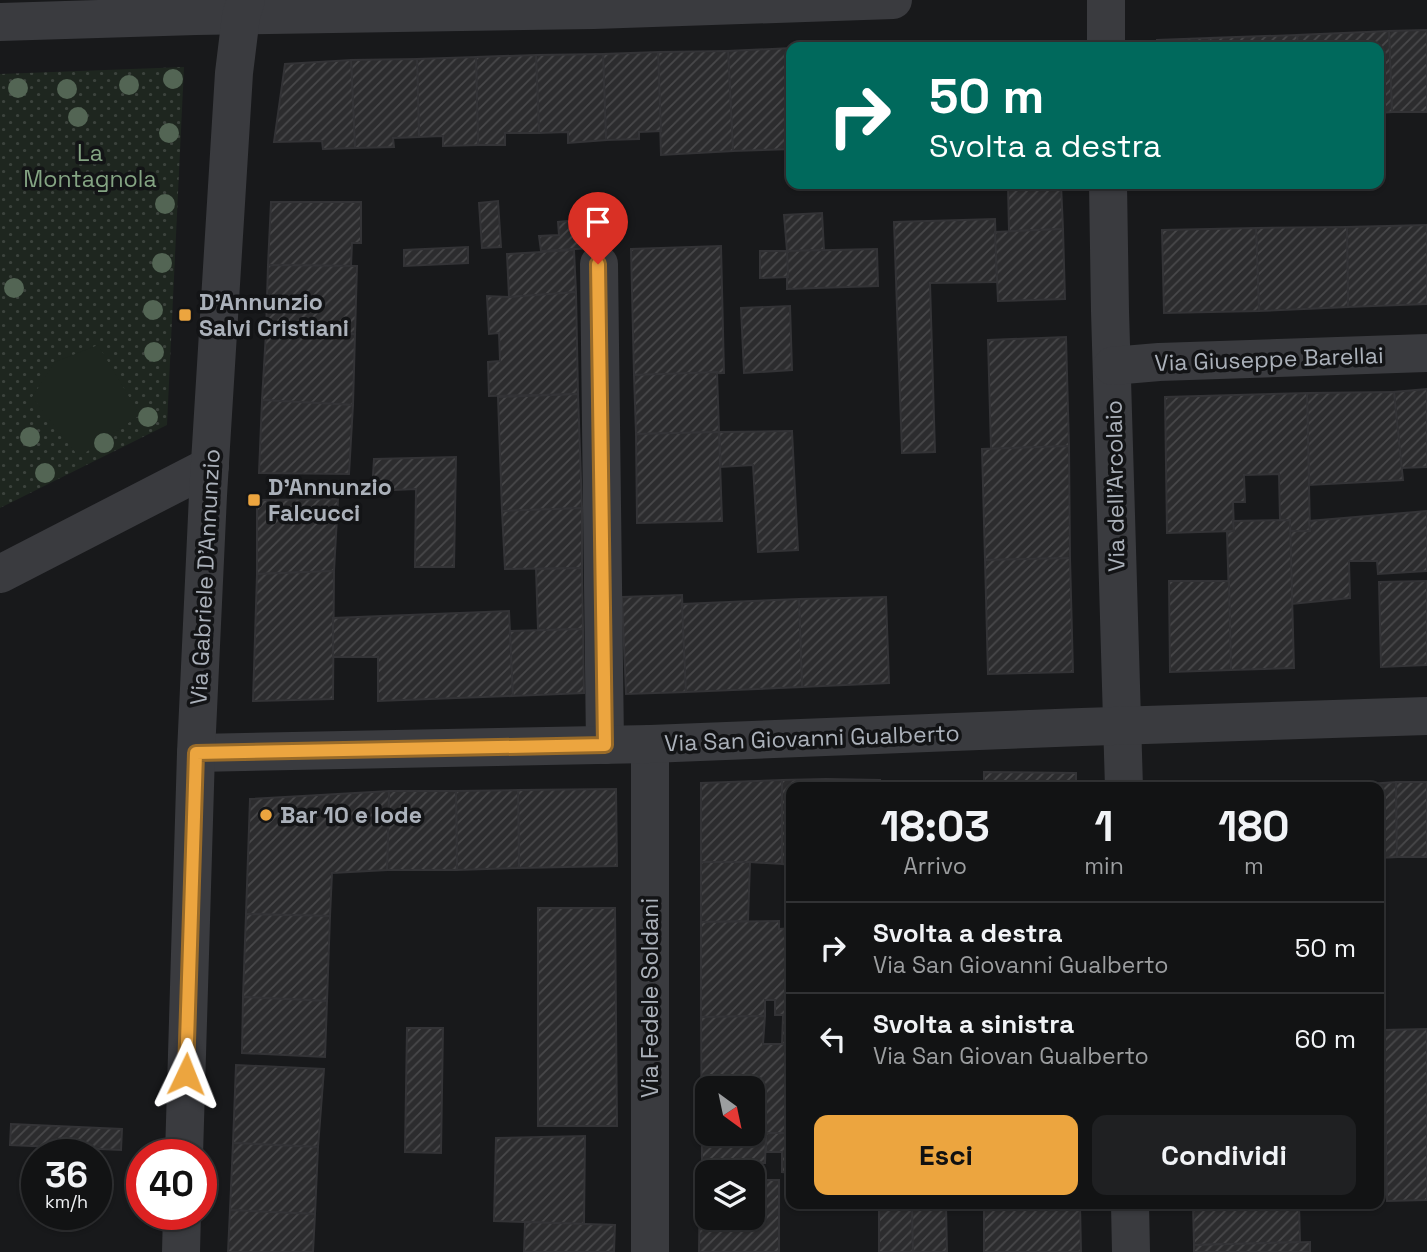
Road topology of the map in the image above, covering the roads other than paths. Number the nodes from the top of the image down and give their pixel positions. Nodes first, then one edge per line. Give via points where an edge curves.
1 (893, 0) edge
2 (1106, 0) edge
3 (244, 8) edge
4 (0, 22) edge
5 (1106, 42) edge
6 (1108, 189) edge
7 (598, 264) dead end
8 (1427, 353) edge
9 (1112, 366) junction
10 (210, 466) junction
11 (0, 574) edge
12 (1427, 716) edge
13 (1122, 726) junction
14 (650, 744) junction
15 (605, 745) junction
16 (196, 753) junction
17 (1124, 782) edge
18 (184, 1139) edge
19 (1130, 1209) edge
20 (182, 1230) edge
21 (181, 1252) edge
22 (650, 1252) edge
23 (1131, 1252) edge

1 - 3 street via 581,10
2 - 5 street
3 - 4 street
3 - 10 street, Via Gabriele D'Annunzio via 234,73
6 - 9 street, Via dell'Arcolaio
7 - 15 street
8 - 9 street, Via Giuseppe Barellai
9 - 13 street, Via dell'Arcolaio
10 - 11 street
10 - 16 street, Via Gabriele D'Annunzio
12 - 13 street, Via San Giovanni Gualberto
13 - 14 street, Via San Giovanni Gualberto
13 - 17 street, Via dell'Arcolaio
14 - 15 street, Via San Giovanni Gualberto
14 - 22 street, Via Fedele Soldani
15 - 16 street, Via San Giovanni Gualberto
16 - 18 street, Via Gabriele D'Annunzio
19 - 23 street
20 - 21 street

